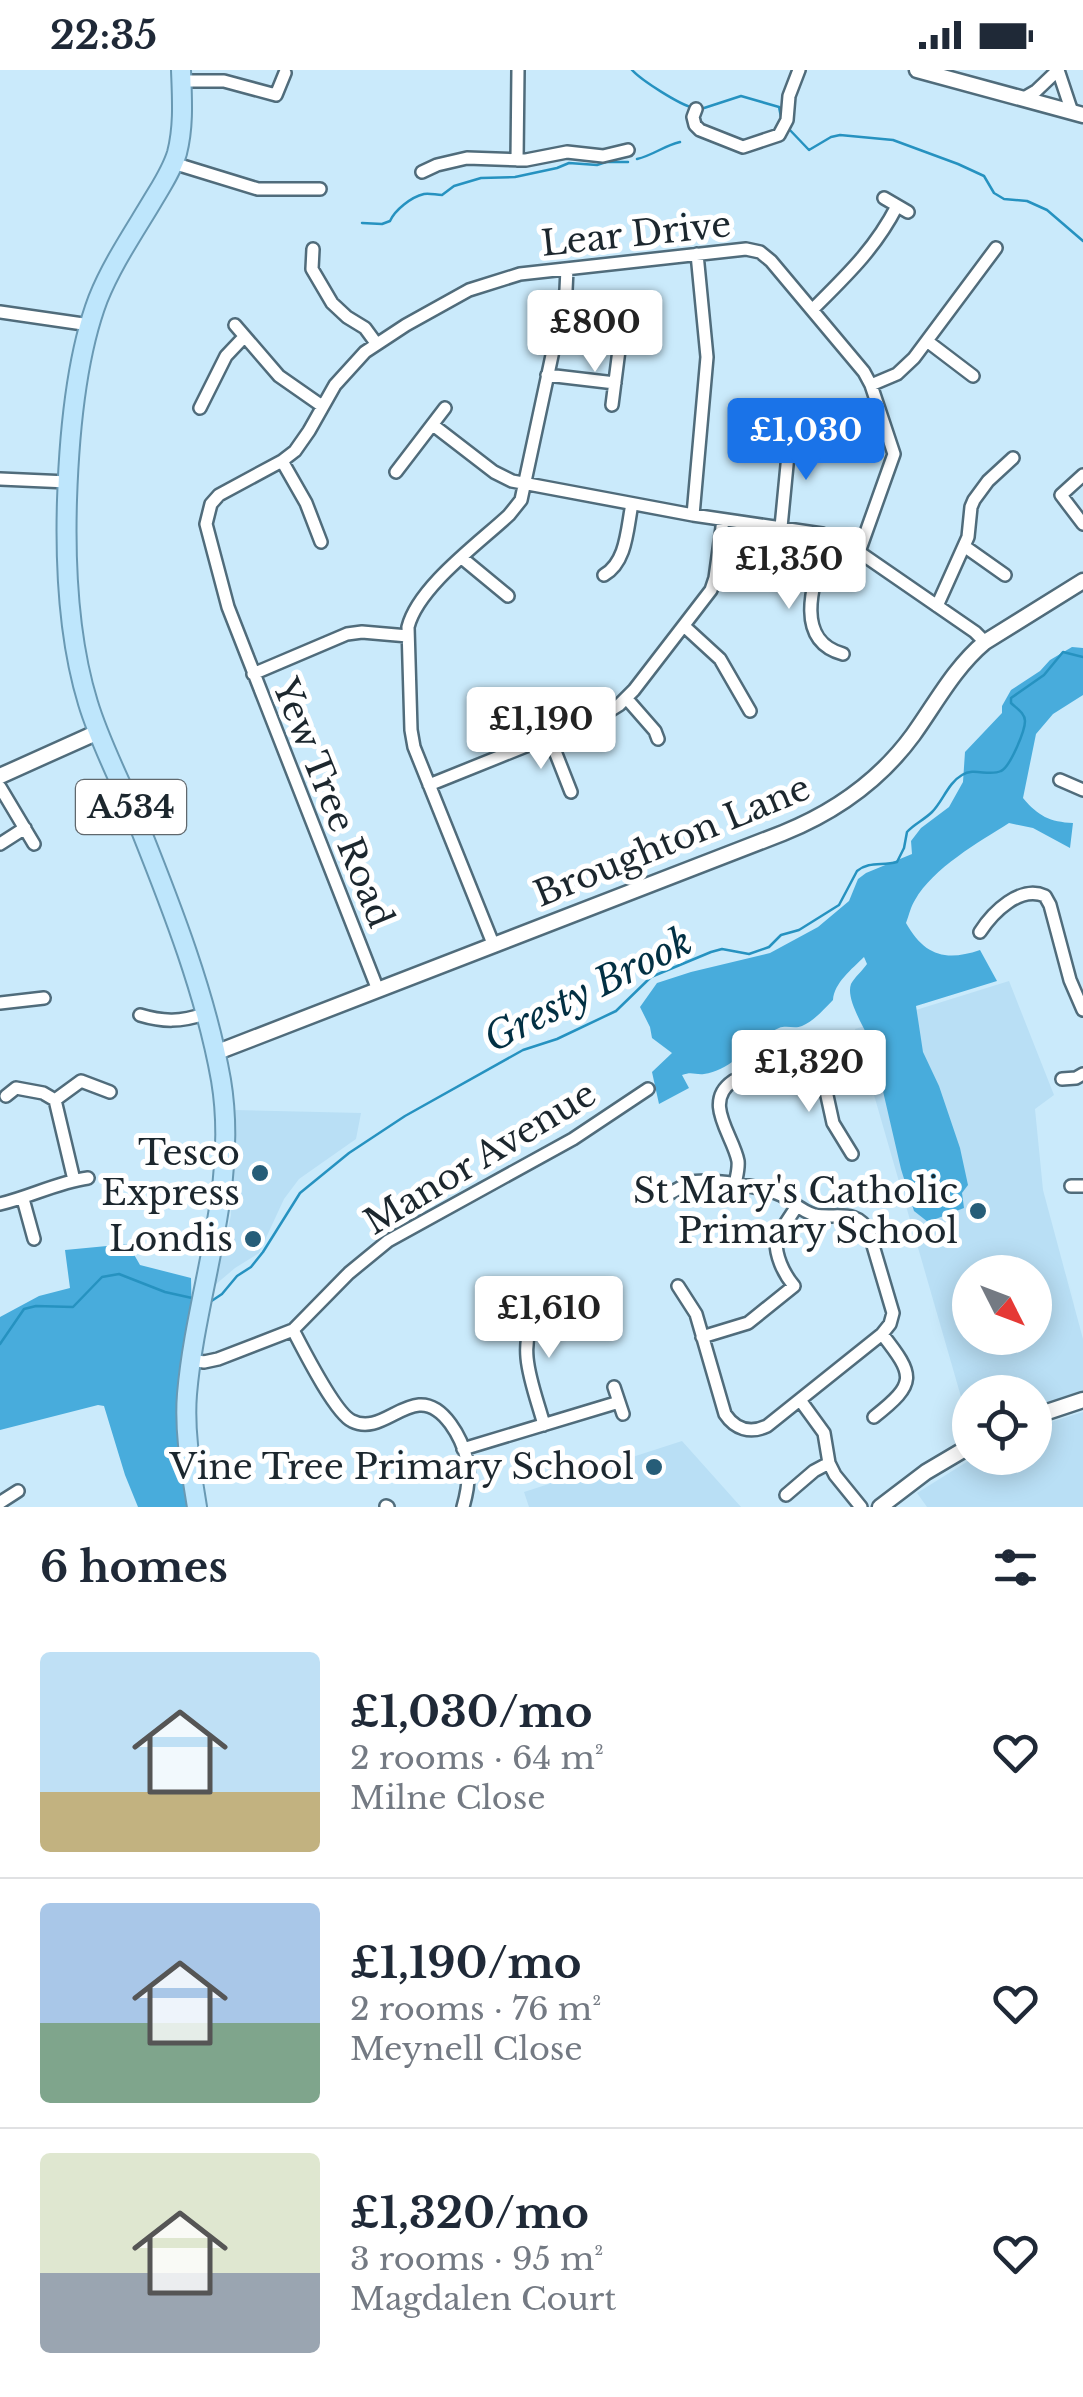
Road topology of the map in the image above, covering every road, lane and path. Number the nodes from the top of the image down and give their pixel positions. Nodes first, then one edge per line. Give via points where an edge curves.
1 (518, 70) edge
2 (799, 70) edge
3 (917, 70) edge
4 (1058, 70) edge
5 (284, 73) dead end
6 (181, 76) edge
7 (1024, 98) junction
8 (696, 109) dead end
9 (1078, 113) edge
10 (628, 150) dead end
11 (517, 160) junction
12 (173, 163) junction
13 (422, 172) dead end
14 (320, 188) dead end
15 (884, 198) dead end
16 (309, 253) dead end
17 (697, 254) junction
18 (994, 258) dead end
19 (567, 269) junction
20 (812, 310) junction
21 (0, 312) edge
22 (235, 324) dead end
23 (90, 325) junction
24 (244, 337) junction
25 (927, 341) junction
26 (376, 344) junction
27 (619, 350) dead end
28 (548, 375) junction
29 (973, 377) dead end
30 (614, 382) junction
31 (872, 385) junction
32 (189, 394) dead end
33 (612, 405) dead end
34 (322, 406) junction
35 (446, 408) dead end
36 (432, 425) junction
37 (790, 434) dead end
38 (393, 452) dead end
39 (1013, 458) dead end
40 (282, 461) junction
41 (1083, 476) edge
42 (0, 478) edge
43 (68, 482) junction
44 (524, 484) junction
45 (632, 504) junction
46 (693, 514) junction
47 (723, 520) junction
48 (1083, 524) edge
49 (781, 528) junction
50 (828, 536) junction
51 (321, 542) dead end
52 (964, 546) junction
53 (859, 552) junction
54 (462, 558) junction
55 (1004, 575) dead end
56 (604, 576) dead end
57 (1083, 581) edge
58 (508, 595) dead end
59 (937, 606) junction
60 (684, 626) junction
61 (238, 636) joint
62 (408, 636) junction
63 (985, 642) junction
64 (837, 655) dead end
65 (253, 674) junction
66 (626, 699) junction
67 (494, 703) dead end
68 (750, 711) dead end
69 (98, 732) junction
70 (549, 736) junction
71 (658, 739) dead end
72 (530, 744) junction
73 (0, 776) edge
74 (1060, 780) dead end
75 (429, 785) junction
76 (0, 787) edge
77 (1083, 790) edge
78 (572, 792) dead end
79 (25, 828) junction
80 (0, 844) edge
81 (34, 844) dead end
82 (980, 932) dead end
83 (494, 946) junction
84 (378, 990) junction
85 (44, 998) dead end
86 (1, 999) edge
87 (1083, 1010) edge
88 (204, 1014) junction
89 (140, 1015) dead end
90 (215, 1053) junction
91 (12, 1074) dead end
92 (1083, 1074) edge
93 (1062, 1080) dead end
94 (648, 1089) dead end
95 (110, 1092) dead end
96 (55, 1100) junction
97 (852, 1154) dead end
98 (735, 1185) junction
99 (662, 1197) dead end
100 (23, 1199) junction
101 (0, 1204) edge
102 (796, 1206) junction
103 (34, 1240) dead end
104 (678, 1286) dead end
105 (580, 1290) dead end
106 (292, 1330) junction
107 (882, 1334) junction
108 (702, 1337) junction
109 (191, 1360) junction
110 (614, 1387) dead end
111 (800, 1400) junction
112 (1083, 1400) edge
113 (1052, 1410) edge
114 (874, 1416) dead end
115 (544, 1425) junction
116 (463, 1450) junction
117 (952, 1457) edge
118 (829, 1463) junction
119 (18, 1491) dead end
120 (786, 1495) dead end
121 (0, 1502) edge
122 (10, 1507) edge
123 (197, 1507) edge
124 (463, 1507) edge
125 (861, 1507) edge
126 (880, 1507) edge

1 - 11 street
2 - 8 street via 779,134 743,147 700,130 692,117
3 - 7 street
4 - 7 street
4 - 9 street
5 - 6 street via 276,95
6 - 12 main road, A534 via 182,130
7 - 9 street
10 - 11 street
11 - 13 street via 467,158
12 - 14 street via 258,189
12 - 23 main road, A534 via 108,278
15 - 20 street via 903,209
16 - 26 street via 332,304
17 - 19 street, Lear Drive
17 - 20 street, Lear Drive via 760,252
17 - 46 street via 706,357
18 - 25 street
19 - 26 street, Lear Drive via 487,282
19 - 28 street
20 - 31 street, Lear Drive
21 - 23 street
22 - 24 street
23 - 43 main road, A534
24 - 32 street via 202,403
24 - 34 street via 279,376
25 - 29 street
25 - 31 street via 897,374
26 - 34 street, Lear Drive
27 - 30 street
28 - 30 street
28 - 44 street
30 - 33 street
31 - 53 street, Lear Drive via 894,454
34 - 40 street, Lear Drive via 300,446
35 - 36 street
36 - 38 street via 400,466
36 - 44 street via 494,472
37 - 49 street
39 - 52 street via 974,500
40 - 51 street
40 - 61 street, Lear Drive via 218,495 206,520
41 - 48 street via 1060,495
42 - 43 street
43 - 69 main road, A534 via 71,614
44 - 45 street
44 - 54 street via 515,509
45 - 46 street
45 - 56 street via 621,555
46 - 47 street
47 - 49 street
47 - 60 street via 714,583
49 - 50 street
50 - 53 street
50 - 64 street via 809,611 822,642
52 - 55 street
52 - 59 street
53 - 59 street
54 - 58 street
54 - 62 street via 420,599
57 - 63 street, Broughton Lane
59 - 63 street
60 - 66 street
60 - 68 street via 720,658
61 - 65 street, Yew Tree Road
62 - 65 street via 347,634
62 - 75 street via 412,738
63 - 83 street, Broughton Lane via 962,663 898,753 844,802 783,833
65 - 84 street, Yew Tree Road
66 - 70 street
66 - 71 street
67 - 72 street via 518,716
69 - 73 street
69 - 88 main road, A534 via 172,908
70 - 72 street
70 - 78 street
72 - 75 street
74 - 77 street
75 - 83 street
76 - 79 street
79 - 80 street
79 - 81 street
82 - 87 street via 1002,906 1033,893 1045,896
83 - 84 street, Broughton Lane
84 - 90 street, Broughton Lane
85 - 86 street
88 - 89 street via 166,1022
88 - 90 main road, A534
90 - 109 main road, A534 via 224,1158
91 - 96 street via 11,1092
92 - 93 street
94 - 106 street, Manor Avenue via 573,1139 388,1240
95 - 96 street via 81,1081
96 - 100 street via 81,1179
97 - 98 street via 833,1123 813,1052 733,1082 723,1092 720,1117 738,1162
98 - 99 street via 694,1182
98 - 102 street via 774,1192
100 - 101 street
100 - 103 street
102 - 107 street via 818,1216 854,1216 868,1228 892,1307
102 - 108 street via 775,1244 782,1270 800,1284 739,1327
104 - 108 street
105 - 115 street via 540,1316 527,1336
106 - 109 street, Manor Avenue via 218,1359
106 - 116 street via 346,1417 372,1424 424,1406 448,1420
107 - 111 street
107 - 114 street via 906,1370 901,1394
108 - 111 street via 732,1424 760,1430
109 - 123 main road, A534 via 186,1435
110 - 115 street via 621,1408
111 - 118 street via 824,1432
112 - 113 street
115 - 116 street
116 - 124 street
117 - 126 street
118 - 120 street
118 - 125 street
119 - 121 street
121 - 122 street

